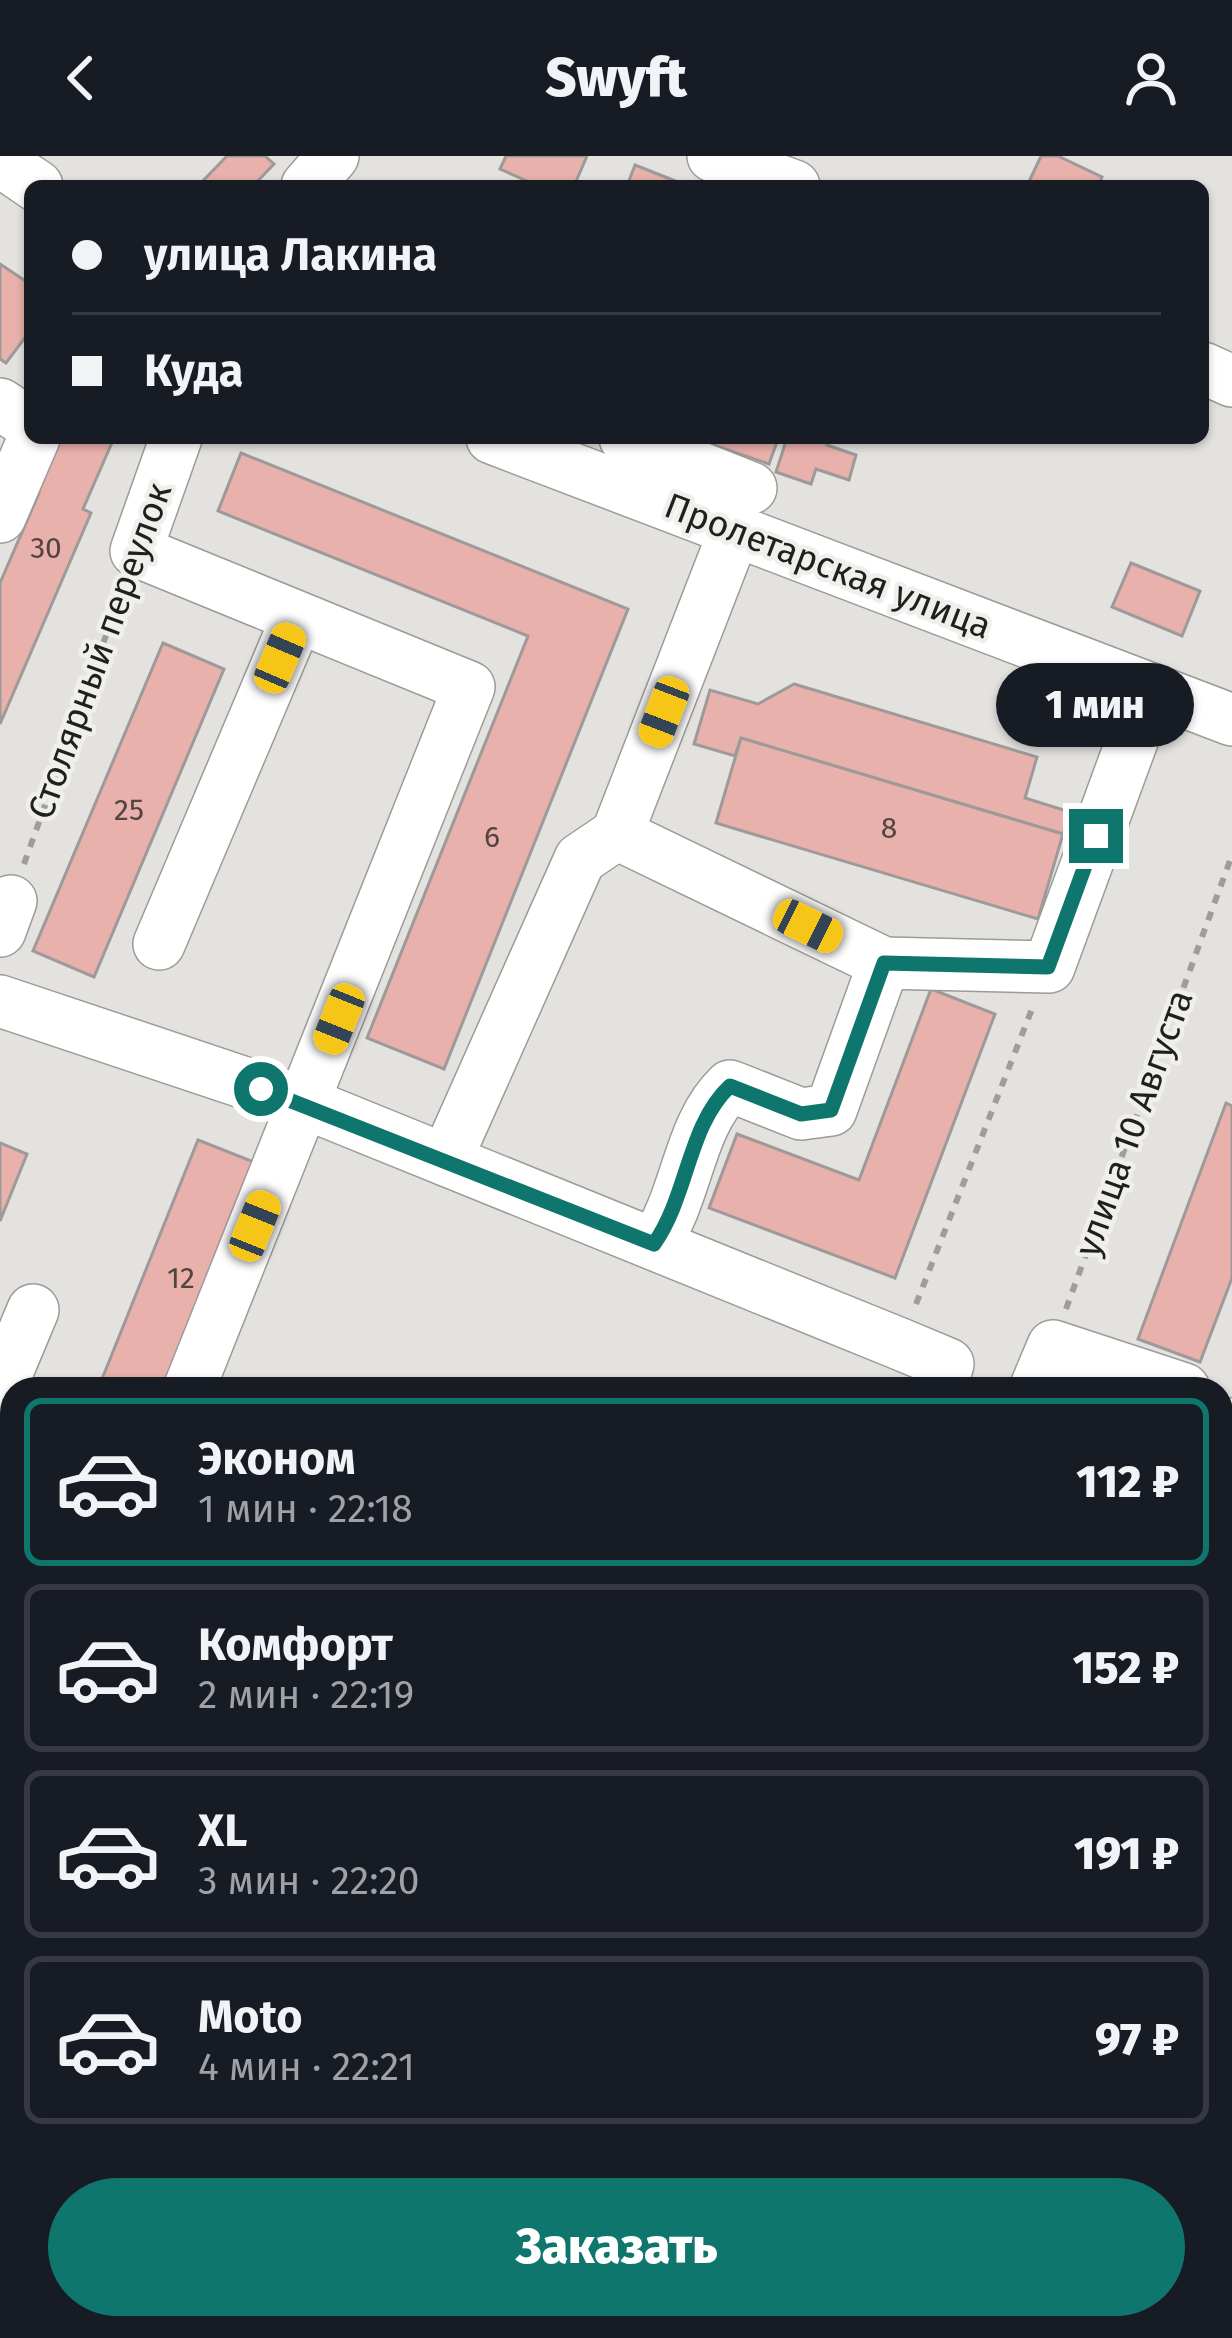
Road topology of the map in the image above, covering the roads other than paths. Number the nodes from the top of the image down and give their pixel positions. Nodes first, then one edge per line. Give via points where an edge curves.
1 (333, 156) edge
2 (713, 156) edge
3 (0, 161) edge
4 (28, 180) edge
5 (313, 180) edge
6 (778, 180) edge
7 (31, 444) edge
8 (174, 444) edge
9 (513, 444) edge
10 (635, 444) edge
11 (743, 509) junction
12 (0, 517) edge
13 (297, 618) junction
14 (1151, 689) junction
15 (1230, 714) edge
16 (617, 834) junction
17 (159, 944) dead end
18 (884, 963) junction
19 (0, 1001) edge
20 (304, 1103) junction
21 (446, 1160) junction
22 (654, 1244) junction
23 (33, 1310) dead end
24 (1044, 1368) edge
25 (5, 1377) edge
26 (194, 1377) edge
27 (944, 1377) edge
28 (1104, 1377) edge

1 - 5 street
2 - 6 street
3 - 4 street
7 - 12 street
8 - 13 street, Столярный переулок via 136,551
9 - 11 street, Пролетарская улица
10 - 11 street
11 - 14 street, Пролетарская улица
11 - 16 street
13 - 17 street
13 - 20 street via 469,687
14 - 15 street, Пролетарская улица
14 - 18 street via 1048,967
16 - 18 street
16 - 21 street via 580,859
18 - 22 street via 831,1110 801,1114 730,1086 709,1106 672,1218
19 - 20 street
20 - 21 street
20 - 26 street
21 - 22 street
22 - 27 street via 900,1344
23 - 25 street
24 - 28 street

